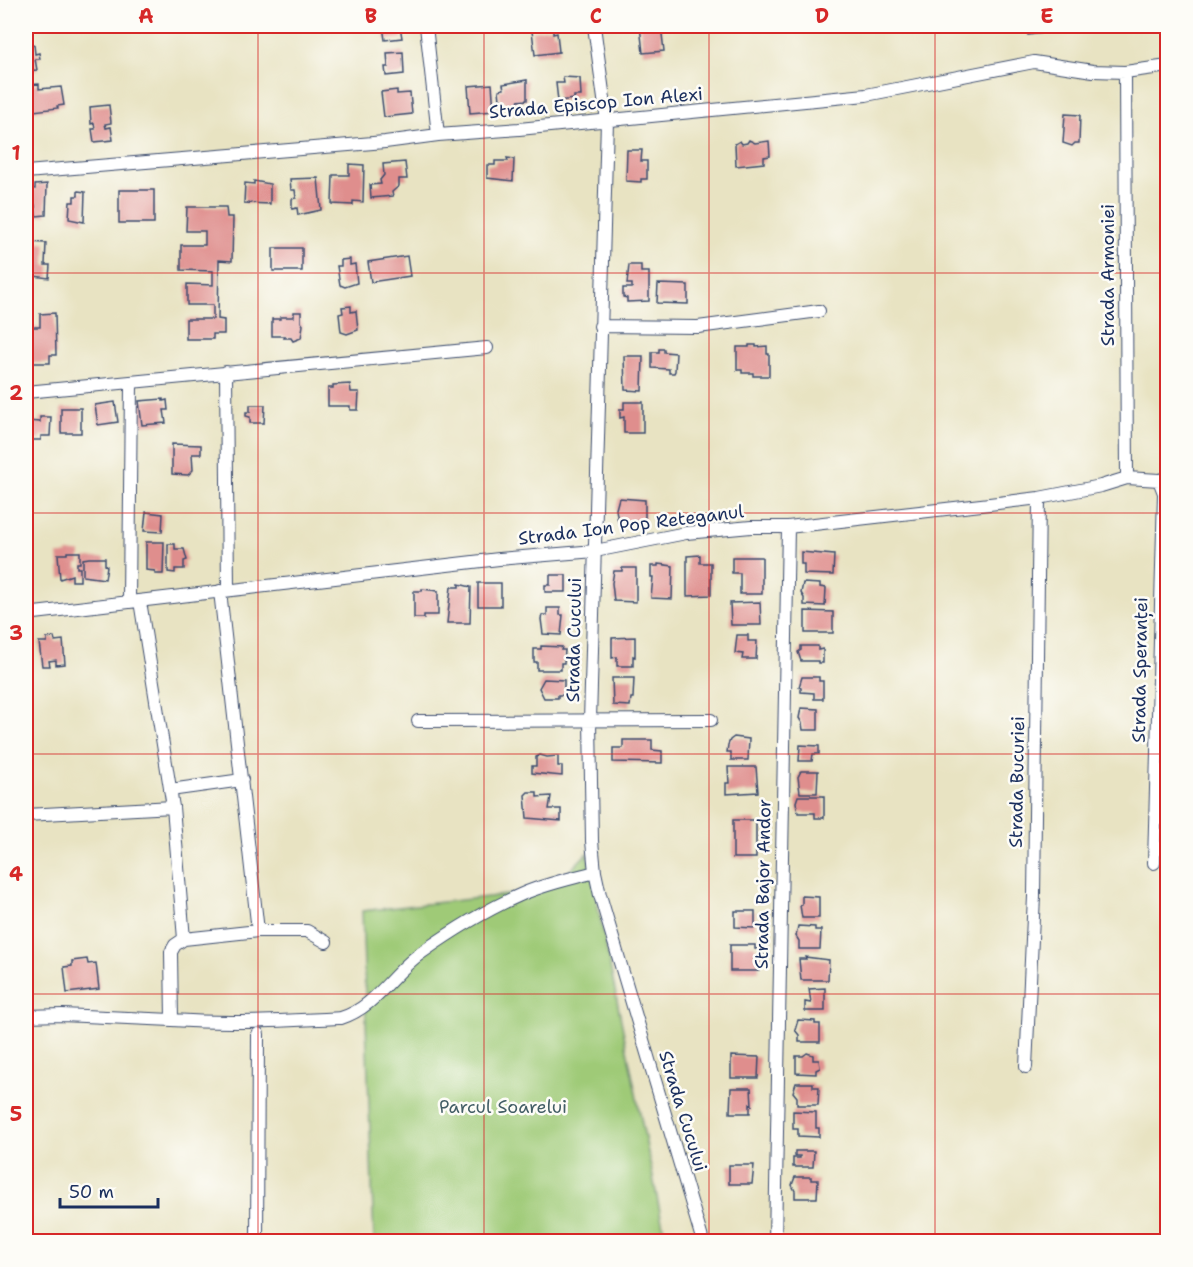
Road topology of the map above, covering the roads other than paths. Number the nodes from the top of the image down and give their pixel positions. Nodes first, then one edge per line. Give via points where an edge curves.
1 (426, 26) edge
2 (594, 26) edge
3 (1167, 66) edge
4 (1125, 72) junction
5 (607, 121) junction
6 (438, 135) junction
7 (26, 172) edge
8 (819, 311) dead end
9 (600, 326) junction
10 (487, 348) dead end
11 (226, 372) junction
12 (131, 381) junction
13 (26, 392) edge
14 (1127, 478) junction
15 (1163, 479) edge
16 (1039, 498) junction
17 (788, 527) junction
18 (595, 551) junction
19 (224, 590) junction
20 (134, 602) junction
21 (26, 614) edge
22 (711, 720) dead end
23 (418, 721) dead end
24 (591, 721) junction
25 (242, 780) junction
26 (170, 790) junction
27 (172, 807) junction
28 (26, 815) edge
29 (1154, 863) dead end
30 (595, 872) junction
31 (258, 932) junction
32 (184, 939) junction
33 (326, 942) dead end
34 (26, 1016) edge
35 (172, 1020) junction
36 (258, 1034) dead end
37 (1026, 1067) dead end
38 (257, 1242) edge
39 (703, 1242) edge
40 (775, 1242) edge

1 - 6 street
2 - 5 street, Strada Cucului
3 - 4 street, Strada Episcop Ion Alexi
4 - 5 street, Strada Episcop Ion Alexi via 1034,62 867,95
4 - 14 street, Strada Armoniei
5 - 6 street, Strada Episcop Ion Alexi
5 - 9 street, Strada Cucului
6 - 7 street, Strada Episcop Ion Alexi
8 - 9 street via 698,327
9 - 18 street, Strada Cucului
10 - 11 street
11 - 12 street
11 - 19 street
12 - 13 street
12 - 20 street
14 - 15 street, Strada Ion Pop Reteganul
14 - 16 street, Strada Ion Pop Reteganul
15 - 29 street, Strada Speranței
16 - 17 street, Strada Ion Pop Reteganul
16 - 37 street, Strada Bucuriei via 1034,896
17 - 18 street, Strada Ion Pop Reteganul via 687,533
17 - 40 street, Strada Bajor Andor
18 - 19 street, Strada Ion Pop Reteganul
18 - 24 street, Strada Cucului
19 - 20 street, Strada Ion Pop Reteganul
19 - 25 street
20 - 21 street, Strada Ion Pop Reteganul
20 - 26 street
22 - 24 street
23 - 24 street
24 - 30 street, Strada Cucului
25 - 26 street
25 - 31 street
26 - 27 street
27 - 28 street
27 - 32 street
30 - 35 street via 540,887 485,912 406,964 368,1005 354,1014 257,1023
30 - 39 street, Strada Cucului
31 - 32 street
31 - 33 street via 307,931
32 - 35 street via 171,952
34 - 35 street
36 - 38 street

